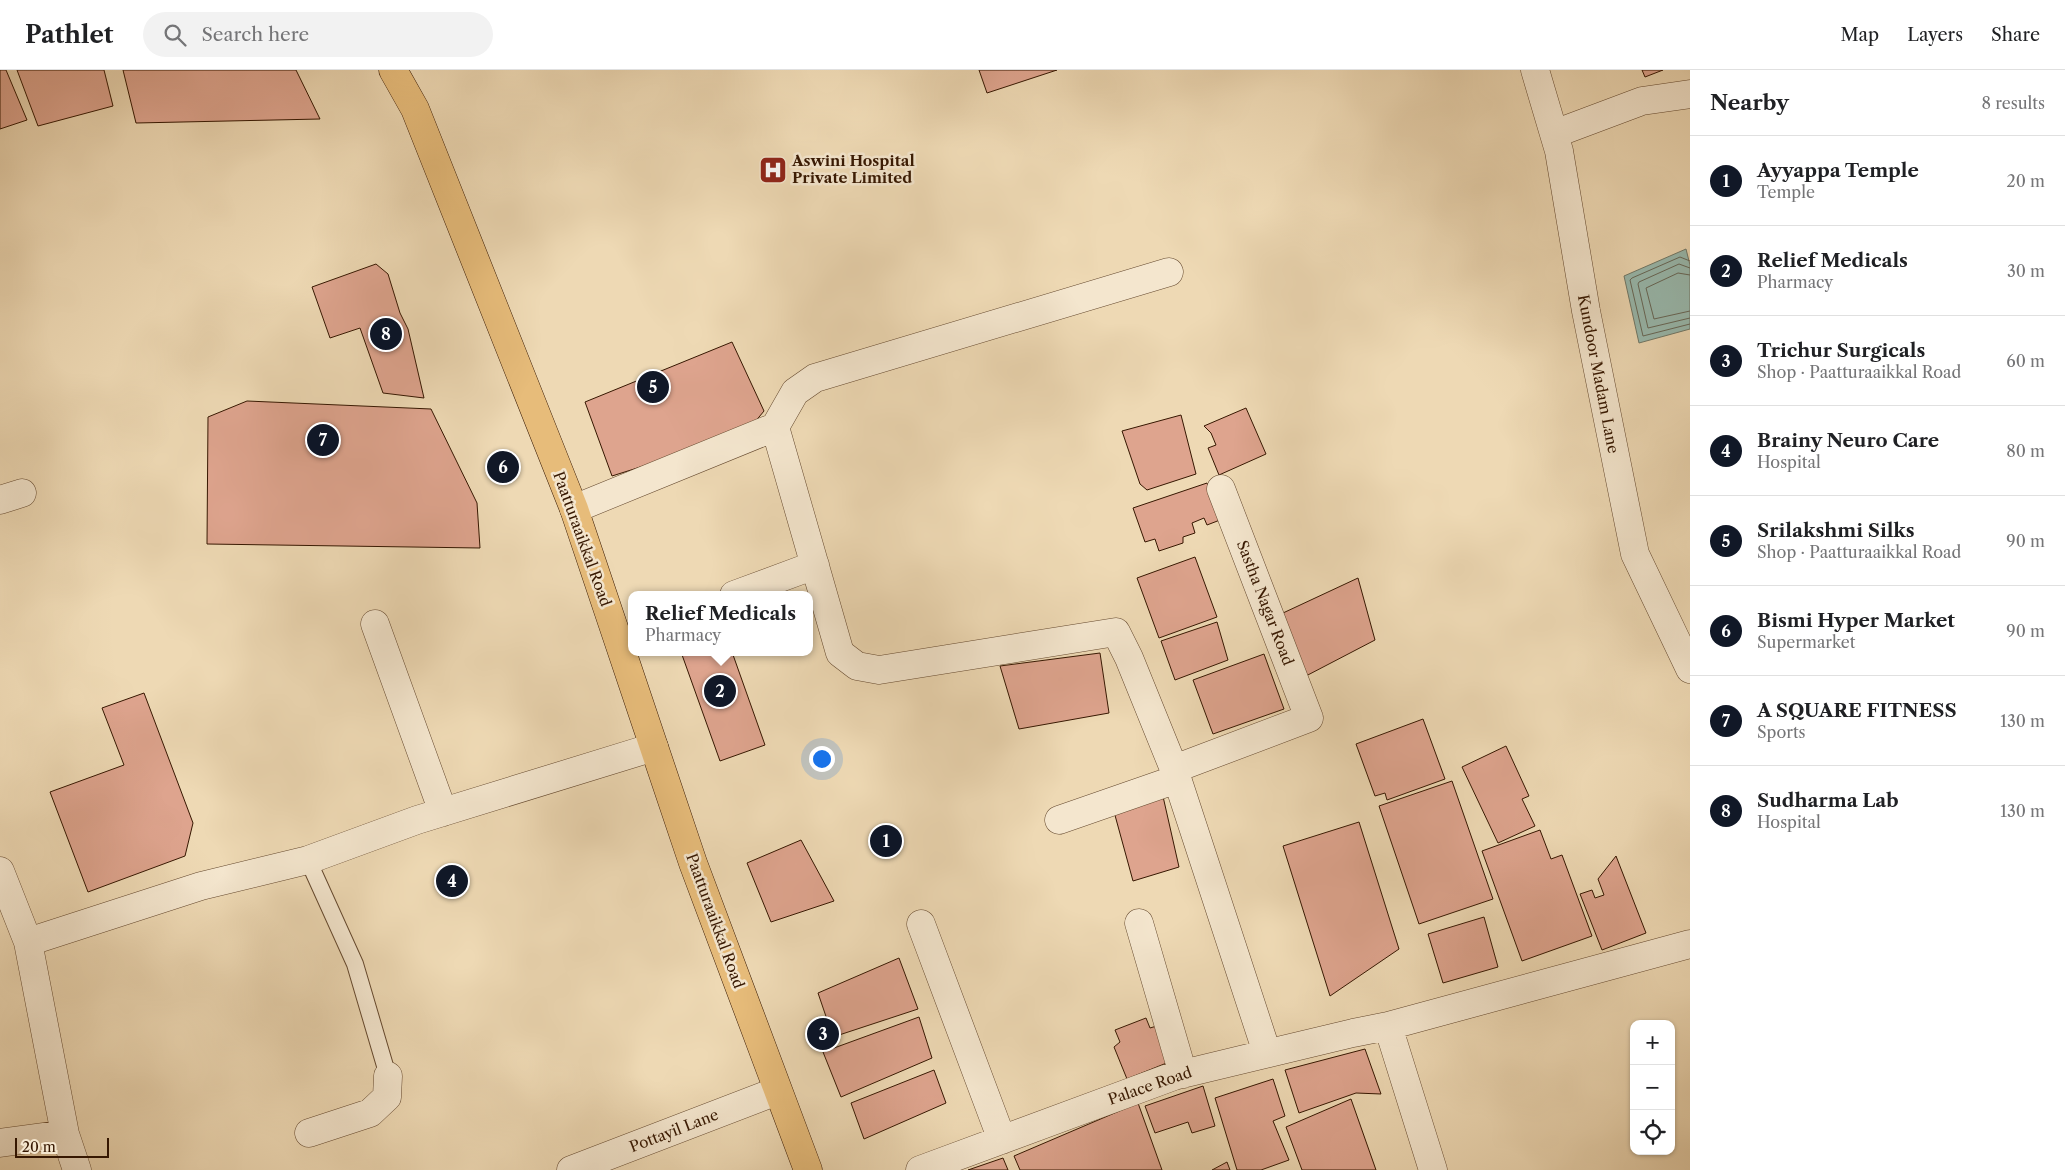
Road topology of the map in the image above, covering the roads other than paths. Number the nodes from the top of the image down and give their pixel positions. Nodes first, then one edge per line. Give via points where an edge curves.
1 (393, 70) edge
2 (408, 70) edge
3 (1535, 70) edge
4 (1690, 94) edge
5 (415, 109) junction
6 (1554, 134) junction
7 (1169, 272) dead end
8 (775, 427) junction
9 (1221, 489) dead end
10 (574, 508) junction
11 (814, 565) junction
12 (745, 591) edge
13 (375, 624) dead end
14 (624, 635) edge
15 (628, 650) edge
16 (630, 656) edge
17 (1690, 669) edge
18 (654, 747) junction
19 (1175, 774) junction
20 (443, 812) junction
21 (1059, 820) dead end
22 (308, 860) junction
23 (0, 871) edge
24 (1139, 923) dead end
25 (921, 924) dead end
26 (28, 942) junction
27 (1690, 944) edge
28 (1388, 1026) junction
29 (1267, 1053) junction
30 (1184, 1074) junction
31 (388, 1076) joint
32 (777, 1091) junction
33 (309, 1133) dead end
34 (65, 1134) junction
35 (1002, 1140) junction
36 (0, 1143) edge
37 (77, 1170) edge
38 (571, 1170) edge
39 (808, 1170) edge
40 (920, 1170) edge
41 (1433, 1170) edge

1 - 5 main road
2 - 5 main road
3 - 6 street, Kundoor Madam Lane
4 - 6 street via 1642,101
5 - 10 main road, Paatturaaikkal Road
6 - 17 street, Kundoor Madam Lane via 1560,151 1601,392 1635,554
7 - 8 street via 815,378 795,392
8 - 10 street
8 - 11 street
9 - 19 street, Sastha Nagar Road via 1309,718
10 - 14 main road, Paatturaaikkal Road
11 - 12 street
11 - 19 street via 840,653 857,666 878,670 1116,632
13 - 20 street
14 - 15 main road, Paatturaaikkal Road
16 - 18 main road, Paatturaaikkal Road
18 - 20 street
18 - 32 main road, Paatturaaikkal Road via 693,864
19 - 21 street
19 - 29 street
20 - 22 street
22 - 26 street via 200,886
22 - 31 lane via 355,964
23 - 26 street
24 - 30 street
25 - 35 street
26 - 34 street
27 - 28 street, Palace Road
28 - 29 street, Palace Road
28 - 41 street
29 - 30 street, Palace Road
30 - 35 street, Palace Road
31 - 33 street via 387,1097 370,1112
32 - 38 street, Pottayil Lane
32 - 39 main road, Paatturaaikkal Road
34 - 36 street
34 - 37 street
35 - 40 street, Palace Road

